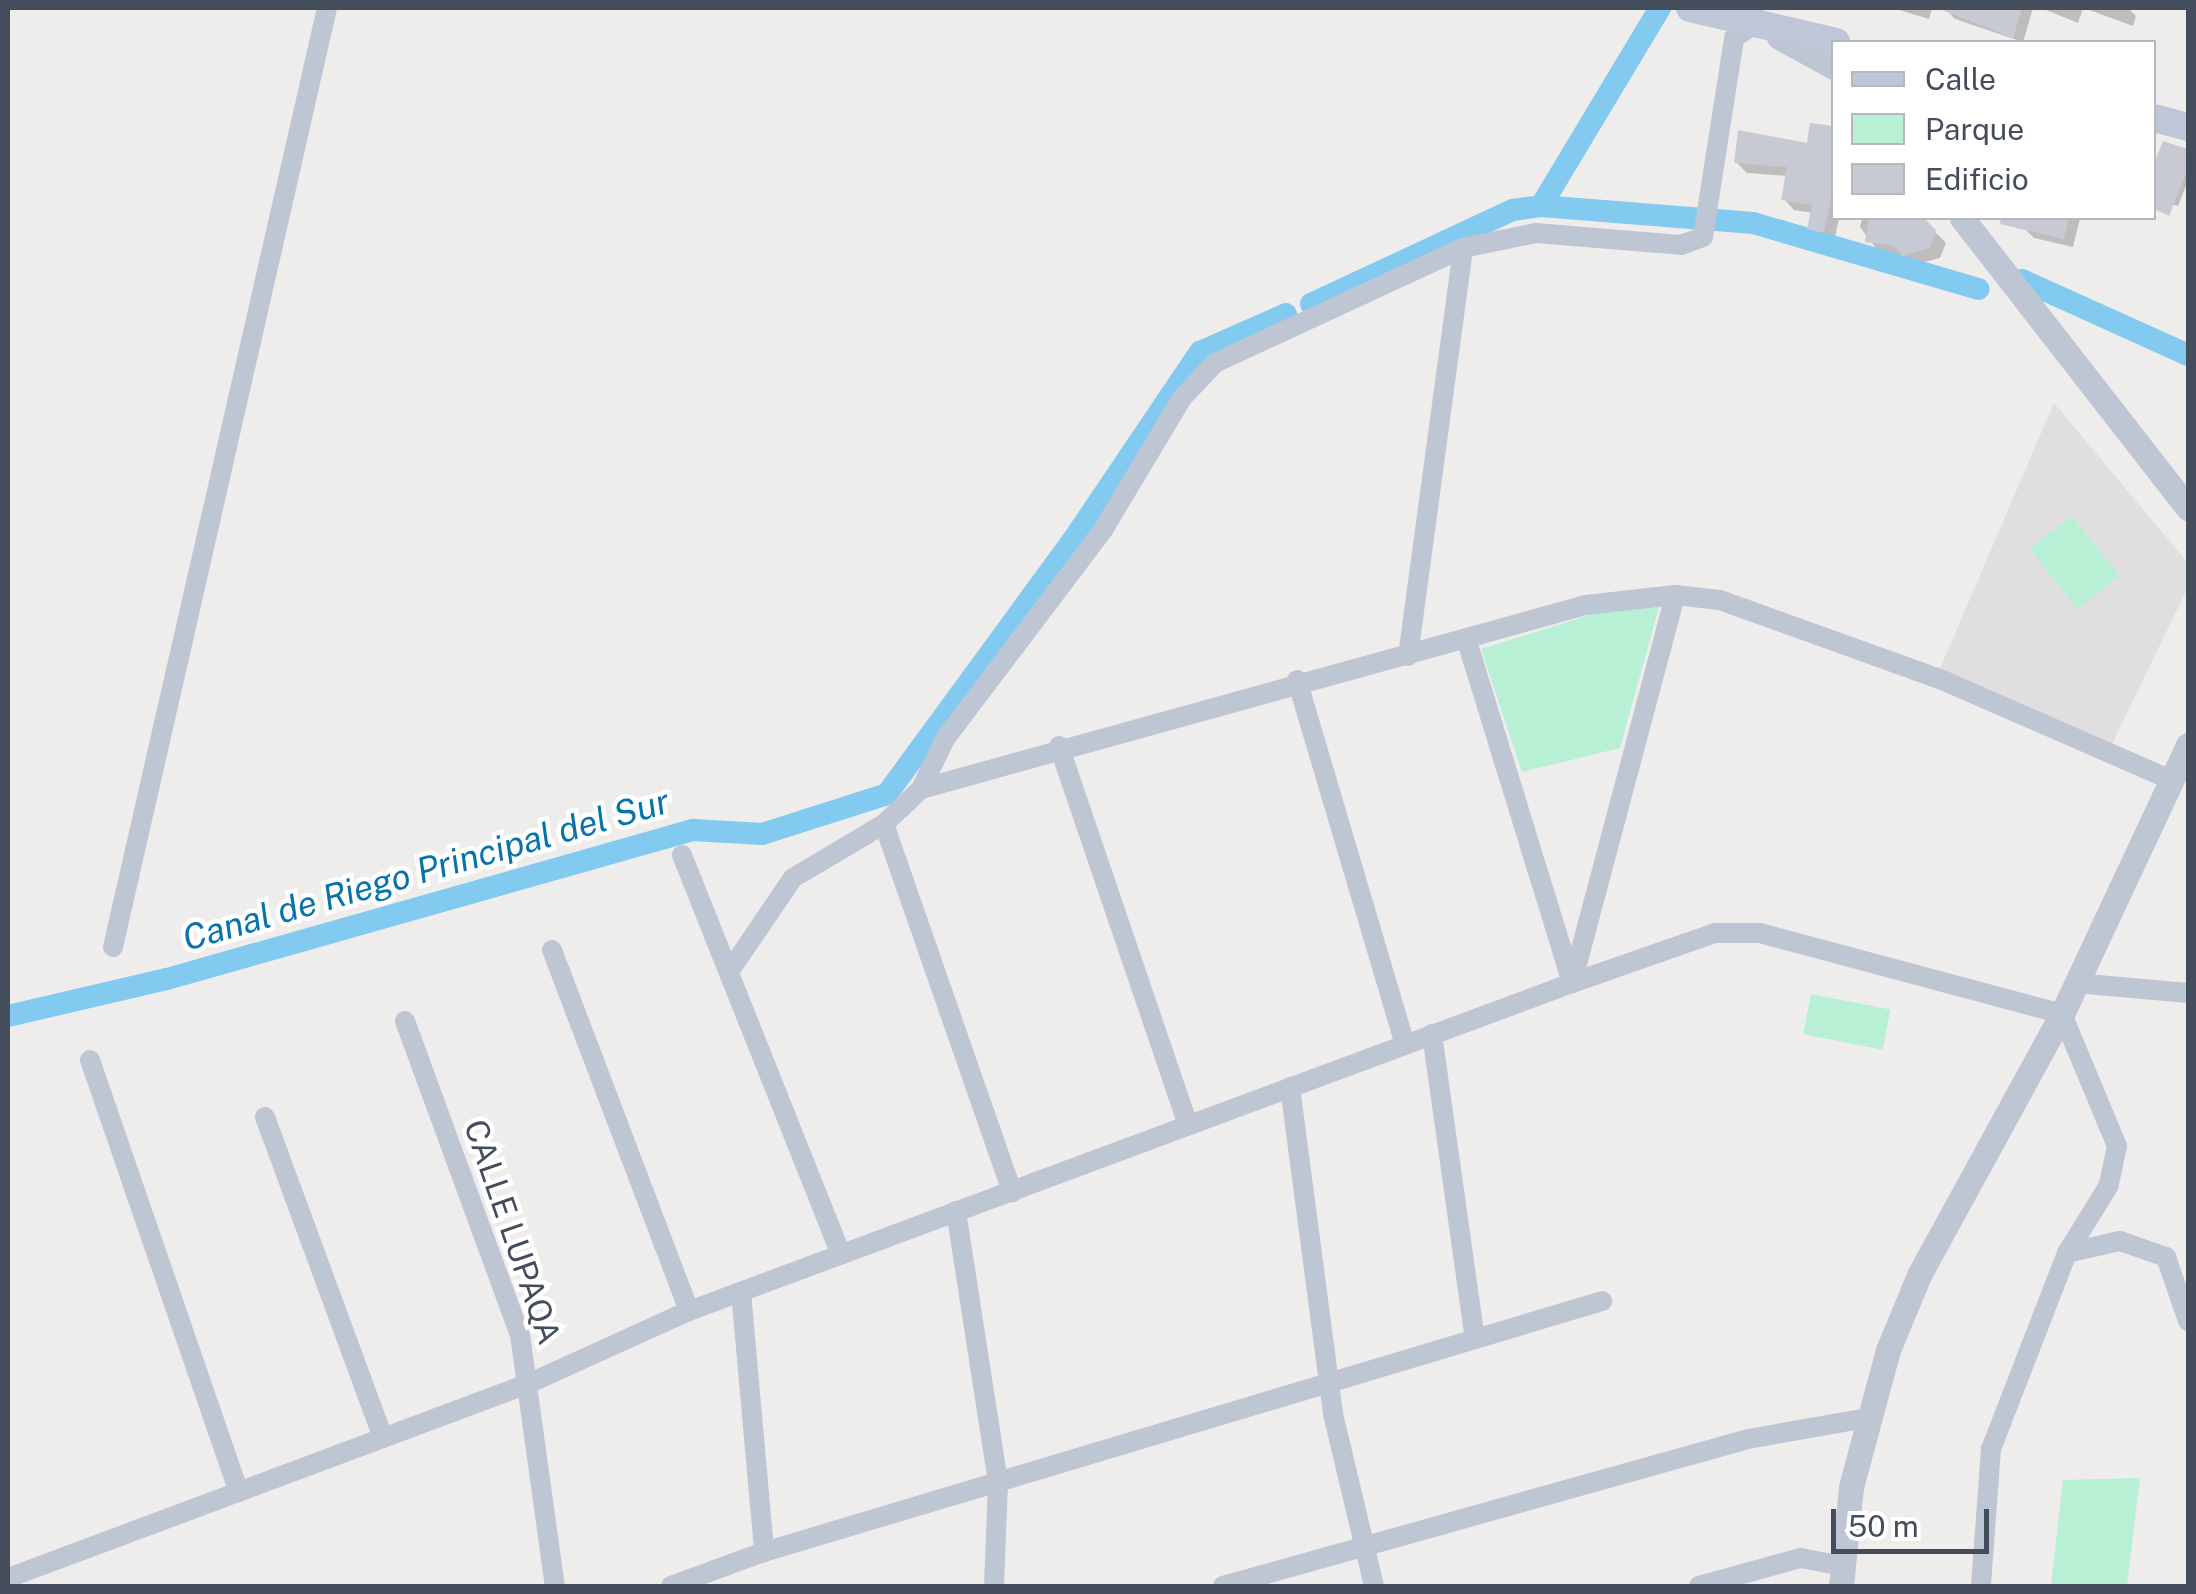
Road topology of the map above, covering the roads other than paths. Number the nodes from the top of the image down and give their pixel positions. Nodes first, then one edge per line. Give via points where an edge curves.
1 (327, 8) edge
2 (1690, 8) edge
3 (1753, 17) edge
4 (1831, 40) edge
5 (1831, 65) edge
6 (2156, 119) edge
7 (2188, 127) edge
8 (1964, 220) edge
9 (1463, 248) junction
10 (2188, 508) edge
11 (1675, 595) junction
12 (1466, 638) junction
13 (1408, 656) junction
14 (1297, 680) junction
15 (2188, 745) edge
16 (1058, 746) junction
17 (2171, 780) junction
18 (921, 789) junction
19 (884, 824) junction
20 (682, 854) dead end
21 (113, 948) dead end
22 (552, 950) dead end
23 (729, 972) junction
24 (1572, 983) junction
25 (2076, 983) junction
26 (2188, 993) edge
27 (2062, 1014) junction
28 (405, 1022) dead end
29 (1432, 1034) junction
30 (1405, 1044) junction
31 (90, 1060) dead end
32 (1290, 1087) junction
33 (265, 1118) dead end
34 (1188, 1125) junction
35 (1012, 1192) junction
36 (956, 1212) junction
37 (2067, 1253) junction
38 (841, 1254) junction
39 (741, 1292) junction
40 (1602, 1301) dead end
41 (689, 1310) junction
42 (2188, 1321) edge
43 (1476, 1339) junction
44 (1329, 1382) junction
45 (530, 1383) junction
46 (1866, 1418) junction
47 (383, 1438) junction
48 (998, 1482) junction
49 (239, 1492) junction
50 (1364, 1547) junction
51 (764, 1552) junction
52 (1841, 1576) edge
53 (12, 1580) edge
54 (555, 1586) edge
55 (671, 1586) edge
56 (994, 1586) edge
57 (1222, 1586) edge
58 (1374, 1586) edge
59 (1699, 1586) edge
60 (1981, 1586) edge

1 - 21 street
2 - 3 main road
3 - 4 main road
3 - 5 street
3 - 9 street via 1734,38 1703,238 1681,245 1536,233
6 - 7 main road
8 - 10 street
9 - 13 street
9 - 18 street via 1235,350 1208,370 1182,398 1103,530 946,739
11 - 12 street via 1586,606
11 - 17 street via 1720,600 1940,679
11 - 24 street
12 - 13 street
12 - 24 street
13 - 14 street
14 - 16 street
14 - 30 street
15 - 17 street
16 - 18 street
16 - 34 street
17 - 25 street
18 - 19 street
19 - 23 street via 793,878
19 - 35 street
20 - 23 street
22 - 41 street
23 - 38 street
24 - 27 street via 1715,933 1760,933
24 - 29 street
25 - 26 street
25 - 27 street
27 - 37 street via 2117,1146 2109,1185
27 - 46 street via 1919,1275
28 - 45 street, CALLE LUPAQA via 520,1335
29 - 30 street
29 - 43 street
30 - 32 street
31 - 49 street
32 - 34 street
32 - 44 street
33 - 47 street
34 - 35 street
35 - 36 street
36 - 38 street
36 - 48 street
37 - 42 street via 2120,1241 2166,1257
37 - 60 street via 1991,1449
38 - 39 street
39 - 41 street
39 - 51 street
40 - 43 street
41 - 45 street
43 - 44 street
44 - 48 street
44 - 50 street
45 - 47 street
45 - 54 street, CALLE LUPAQA
46 - 50 street via 1748,1439
46 - 52 street
47 - 49 street
48 - 51 street
48 - 56 street
49 - 53 street
50 - 57 street
50 - 58 street
51 - 55 street
52 - 59 street via 1801,1558

